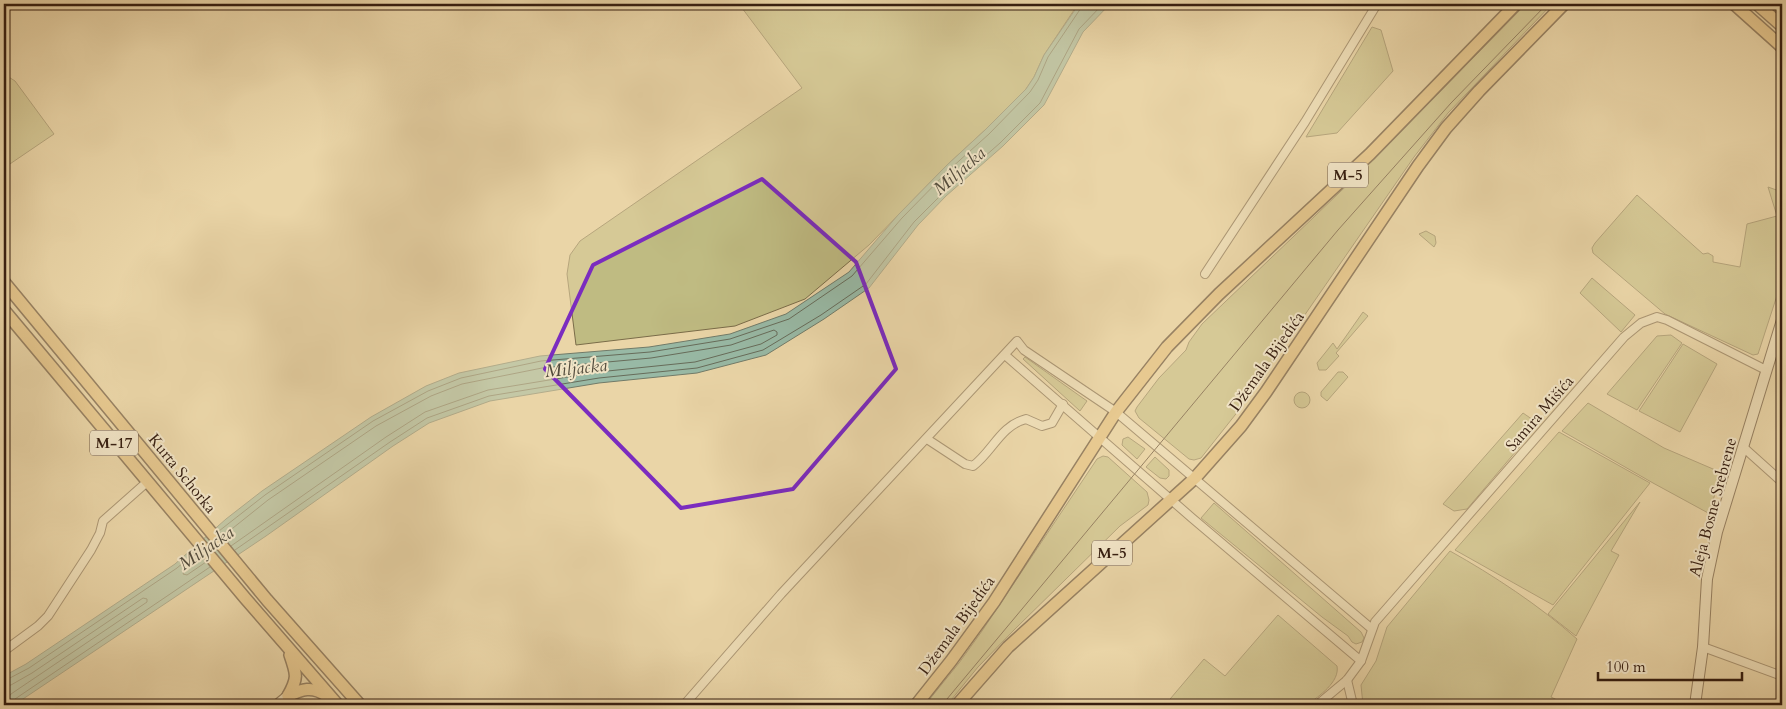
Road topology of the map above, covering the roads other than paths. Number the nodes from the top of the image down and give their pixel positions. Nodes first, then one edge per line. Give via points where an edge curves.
1 (1378, 4) edge
2 (1516, 4) edge
3 (1564, 4) edge
4 (1734, 4) edge
5 (1757, 4) edge
6 (1782, 26) edge
7 (1782, 47) edge
8 (1205, 274) dead end
9 (4, 282) edge
10 (4, 310) edge
11 (1782, 320) edge
12 (1005, 355) junction
13 (1766, 370) junction
14 (1063, 404) junction
15 (1116, 412) junction
16 (1099, 438) junction
17 (927, 439) junction
18 (1743, 447) junction
19 (1195, 478) junction
20 (147, 482) junction
21 (1782, 482) edge
22 (1172, 500) junction
23 (1372, 629) junction
24 (1703, 647) junction
25 (288, 649) junction
26 (4, 651) edge
27 (1361, 661) junction
28 (1782, 676) edge
29 (1347, 680) junction
30 (288, 696) junction
31 (334, 702) edge
32 (277, 705) edge
33 (360, 705) edge
34 (684, 705) edge
35 (916, 705) edge
36 (957, 705) edge
37 (1317, 705) edge
38 (1353, 705) edge
39 (1695, 705) edge

1 - 8 street
2 - 15 main road, Džemala Bijedića / M-5 via 1370,154 1197,316 1167,347
3 - 19 main road, Džemala Bijedića / M-5 via 1446,128 1266,392
4 - 7 main road
5 - 6 main road
9 - 33 main road, Kurta Schorka / M-17 via 235,561
10 - 20 main road, Kurta Schorka / M-17
11 - 13 street, Aleja Bosne Srebrene
12 - 14 street
12 - 15 street via 1017,341 1024,350
12 - 17 street
13 - 18 street, Aleja Bosne Srebrene
13 - 23 street, Samira Mišića via 1667,320 1657,317 1641,323 1624,337 1573,394
14 - 16 street
14 - 17 street via 1052,423 1042,426 1026,419 1013,423 973,466
15 - 16 main road, Džemala Bijedića / M-5
15 - 19 street
16 - 22 street
16 - 35 main road, Džemala Bijedića / M-5 via 994,602
17 - 34 street via 781,594
18 - 21 street
18 - 24 street, Aleja Bosne Srebrene via 1719,525 1707,579
19 - 22 main road, Džemala Bijedića / M-5
19 - 23 street
20 - 25 main road, Kurta Schorka / M-17
20 - 26 street via 103,521 91,550 48,616
22 - 27 street
22 - 36 main road, Džemala Bijedića / M-5 via 1014,641
23 - 27 street, Samira Mišića
24 - 28 street
24 - 39 street, Aleja Bosne Srebrene
25 - 30 main road via 296,681
25 - 31 main road, Kurta Schorka / M-17
27 - 29 street, Samira Mišića
29 - 37 street, Samira Mišića
29 - 38 street
30 - 31 main road via 312,688
30 - 32 street

